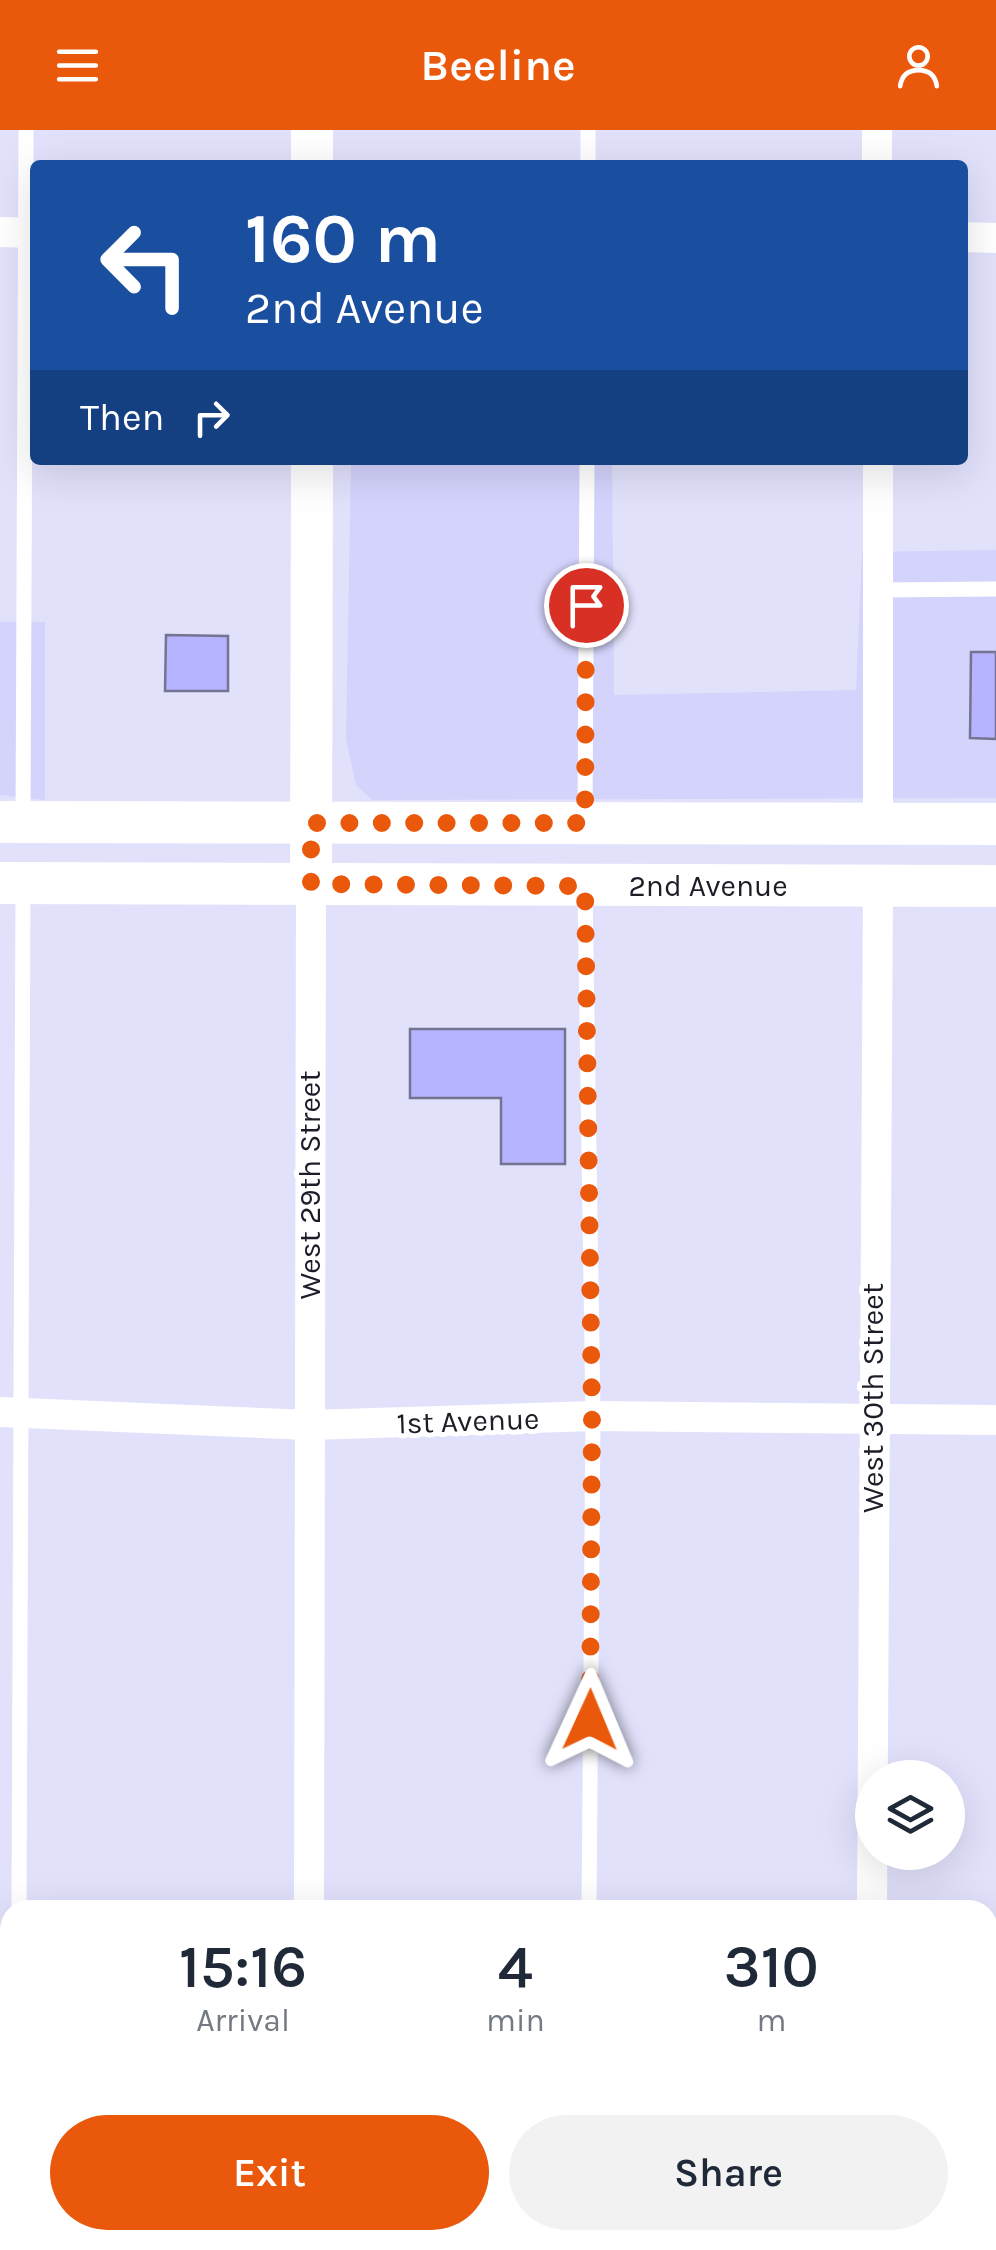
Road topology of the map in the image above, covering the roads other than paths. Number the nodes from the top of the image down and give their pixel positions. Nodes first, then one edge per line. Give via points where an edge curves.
1 (26, 130) edge
2 (312, 130) edge
3 (588, 130) edge
4 (878, 130) edge
5 (312, 160) edge
6 (588, 160) edge
7 (878, 160) edge
8 (20, 232) edge
9 (968, 238) edge
10 (996, 238) edge
11 (312, 465) edge
12 (586, 465) edge
13 (878, 465) edge
14 (996, 589) edge
15 (878, 590) junction
16 (12, 822) edge
17 (311, 823) junction
18 (585, 823) junction
19 (878, 824) junction
20 (996, 824) edge
21 (12, 883) edge
22 (311, 884) junction
23 (585, 886) junction
24 (878, 886) junction
25 (996, 886) edge
26 (9, 1412) edge
27 (592, 1416) junction
28 (872, 1419) junction
29 (996, 1420) edge
30 (310, 1425) junction
31 (18, 1900) edge
32 (309, 1900) edge
33 (588, 1900) edge
34 (872, 1900) edge

1 - 8 lane
2 - 5 main road
3 - 6 lane
4 - 7 street
8 - 16 lane
9 - 10 street
11 - 17 main road, West 29th Street
12 - 18 lane
13 - 15 street
14 - 15 lane
15 - 19 street
16 - 17 main road, 2nd Avenue
17 - 18 main road, 2nd Avenue
17 - 22 main road, West 29th Street
18 - 19 main road, 2nd Avenue
19 - 20 main road, 2nd Avenue
21 - 22 main road, 2nd Avenue
21 - 26 lane
22 - 23 main road, 2nd Avenue
22 - 30 street, West 29th Street
23 - 24 main road, 2nd Avenue
23 - 27 lane
24 - 25 main road, 2nd Avenue
24 - 28 street, West 30th Street
26 - 30 street, 1st Avenue
26 - 31 lane
27 - 28 street, 1st Avenue
27 - 30 street, 1st Avenue
27 - 33 lane
28 - 29 street, 1st Avenue
28 - 34 street, West 30th Street
30 - 32 street, West 29th Street

